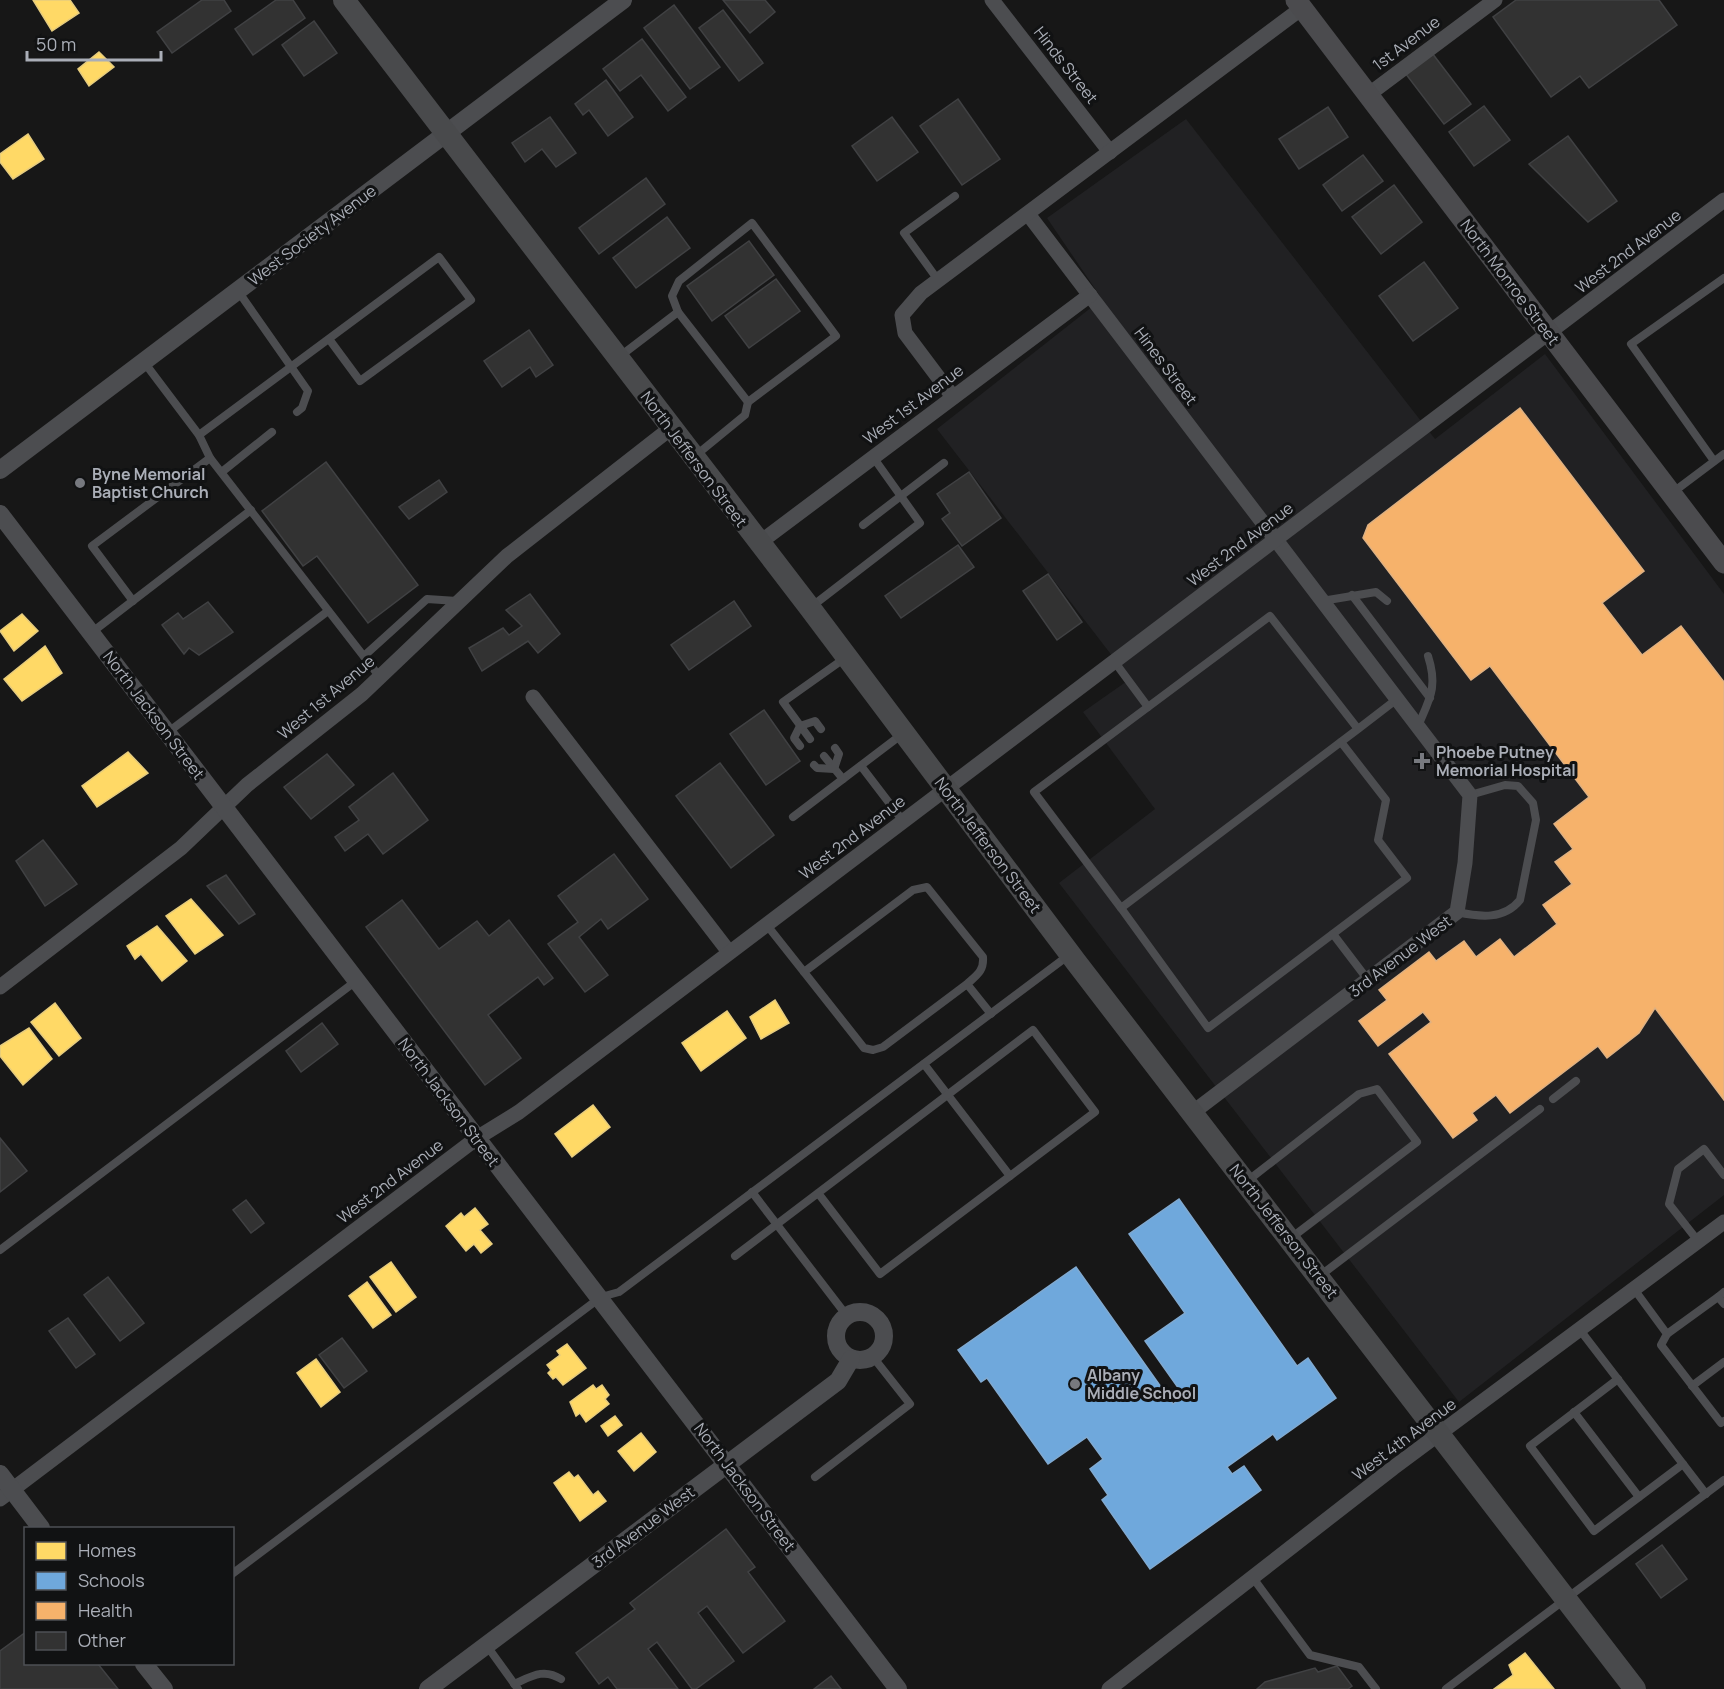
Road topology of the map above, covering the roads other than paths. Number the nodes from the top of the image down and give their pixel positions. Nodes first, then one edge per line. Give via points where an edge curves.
1 (344, 0) edge
2 (623, 0) edge
3 (992, 0) edge
4 (1495, 0) edge
5 (1299, 4) edge
6 (1368, 95) junction
7 (447, 134) junction
8 (1110, 152) junction
9 (955, 196) dead end
10 (1724, 200) edge
11 (1028, 214) junction
12 (1724, 278) edge
13 (938, 280) junction
14 (238, 291) junction
15 (1090, 295) junction
16 (678, 312) junction
17 (1549, 333) junction
18 (329, 339) junction
19 (617, 357) junction
20 (144, 362) junction
21 (292, 366) junction
22 (953, 397) junction
23 (748, 402) junction
24 (297, 412) dead end
25 (671, 428) junction
26 (272, 432) dead end
27 (199, 435) junction
28 (1724, 454) edge
29 (694, 457) junction
30 (873, 457) junction
31 (210, 458) junction
32 (1714, 461) junction
33 (944, 463) dead end
34 (0, 470) edge
35 (223, 471) junction
36 (1671, 494) junction
37 (901, 496) junction
38 (251, 510) junction
39 (0, 514) edge
40 (863, 525) dead end
41 (1275, 539) junction
42 (759, 543) junction
43 (1724, 563) edge
44 (1352, 595) junction
45 (133, 601) junction
46 (457, 601) junction
47 (1322, 601) junction
48 (1387, 601) dead end
49 (810, 608) junction
50 (328, 611) junction
51 (91, 633) junction
52 (364, 656) junction
53 (1428, 656) dead end
54 (846, 657) junction
55 (1114, 661) junction
56 (379, 676) junction
57 (532, 697) dead end
58 (1430, 698) junction
59 (1397, 699) junction
60 (1148, 707) junction
61 (800, 726) junction
62 (1418, 726) junction
63 (821, 729) dead end
64 (1358, 729) junction
65 (167, 733) junction
66 (903, 733) junction
67 (810, 739) dead end
68 (1341, 742) junction
69 (800, 746) dead end
70 (835, 748) dead end
71 (824, 756) dead end
72 (814, 765) dead end
73 (861, 766) junction
74 (834, 769) junction
75 (843, 779) junction
76 (945, 788) junction
77 (1470, 795) junction
78 (222, 806) junction
79 (793, 817) dead end
80 (903, 821) junction
81 (1121, 908) junction
82 (1457, 912) junction
83 (766, 924) junction
84 (1333, 934) junction
85 (729, 952) junction
86 (1071, 954) junction
87 (804, 972) junction
88 (357, 980) junction
89 (1368, 980) junction
90 (967, 984) junction
91 (0, 987) edge
92 (991, 1014) junction
93 (924, 1064) junction
94 (1576, 1081) dead end
95 (947, 1095) junction
96 (1552, 1099) dead end
97 (1540, 1109) dead end
98 (1192, 1113) junction
99 (477, 1138) junction
100 (1724, 1175) edge
101 (1010, 1176) junction
102 (1245, 1183) junction
103 (752, 1192) junction
104 (818, 1193) junction
105 (1724, 1222) edge
106 (776, 1224) junction
107 (1290, 1239) junction
108 (1698, 1241) junction
109 (0, 1250) edge
110 (735, 1256) dead end
111 (1319, 1277) junction
112 (1634, 1289) junction
113 (1721, 1294) edge
114 (600, 1297) junction
115 (1724, 1304) edge
116 (847, 1316) junction
117 (1580, 1330) junction
118 (1667, 1334) junction
119 (873, 1357) junction
120 (851, 1359) junction
121 (1724, 1362) edge
122 (1618, 1379) junction
123 (1692, 1386) junction
124 (1574, 1412) junction
125 (1724, 1421) edge
126 (1439, 1434) junction
127 (727, 1464) junction
128 (1683, 1464) junction
129 (0, 1474) edge
130 (815, 1477) dead end
131 (1724, 1480) edge
132 (6, 1494) edge
133 (1706, 1494) junction
134 (1639, 1497) junction
135 (40, 1527) edge
136 (234, 1572) edge
137 (1253, 1578) junction
138 (1565, 1599) junction
139 (487, 1645) junction
140 (145, 1665) edge
141 (561, 1679) dead end
142 (516, 1687) edge
143 (164, 1689) edge
144 (428, 1689) edge
145 (898, 1689) edge
146 (1109, 1689) edge
147 (1376, 1689) edge
148 (1446, 1689) edge
149 (1635, 1689) edge

1 - 7 main road, North Jefferson Street
2 - 7 street, West Society Avenue
3 - 8 street, Hinds Street
4 - 6 street, 1st Avenue
5 - 6 main road, North Monroe Street
5 - 8 street
6 - 17 main road, North Monroe Street
7 - 14 street, West Society Avenue
7 - 19 main road, North Jefferson Street
8 - 11 street
9 - 13 lane via 904,233
10 - 17 street, West 2nd Avenue
11 - 13 street
11 - 15 street, Hines Street
12 - 32 lane via 1631,344
13 - 22 street via 902,315 905,333
14 - 20 street, West Society Avenue
14 - 21 lane
15 - 22 street, West 1st Avenue
15 - 41 street, Hines Street
16 - 19 lane
16 - 23 lane
16 - 23 lane via 672,296 679,281 752,223 836,336
17 - 36 main road, North Monroe Street
17 - 41 street, West 2nd Avenue
18 - 18 lane via 439,257 471,300 360,381
18 - 21 lane
19 - 25 main road, North Jefferson Street
20 - 27 lane
20 - 34 street, West Society Avenue
21 - 24 lane via 308,391
21 - 27 lane
22 - 30 street, West 1st Avenue
23 - 29 lane via 745,415
25 - 29 main road, North Jefferson Street
25 - 46 street, West 1st Avenue via 561,512
26 - 35 lane
27 - 31 lane
28 - 32 lane
29 - 42 main road, North Jefferson Street
30 - 37 lane
30 - 42 street, West 1st Avenue
31 - 35 lane
31 - 45 lane via 93,546
32 - 36 lane
33 - 37 lane
35 - 38 lane
36 - 43 main road, North Monroe Street
37 - 40 lane
37 - 49 lane via 920,523
38 - 45 lane
38 - 50 lane
39 - 51 street, North Jackson Street
41 - 47 street
41 - 55 street, West 2nd Avenue
42 - 49 main road, North Jefferson Street
44 - 47 lane
44 - 48 lane via 1376,592
44 - 58 lane
45 - 51 lane
46 - 52 lane via 427,598
46 - 56 street, West 1st Avenue
47 - 59 street
49 - 54 main road, North Jefferson Street
50 - 52 lane
50 - 65 lane
51 - 65 street, North Jackson Street
52 - 56 lane
53 - 58 lane via 1434,676
54 - 61 lane via 783,702
54 - 66 main road, North Jefferson Street
55 - 60 lane
55 - 76 street, West 2nd Avenue
56 - 78 street, West 1st Avenue via 362,694
57 - 85 street
58 - 62 lane
59 - 62 street
59 - 64 lane
60 - 64 lane via 1270,616
60 - 81 lane via 1034,792
61 - 63 lane via 815,721
61 - 67 lane
61 - 69 lane via 794,738
62 - 77 street
64 - 68 lane
65 - 78 street, North Jackson Street
66 - 73 lane
66 - 76 main road, North Jefferson Street
68 - 81 lane
68 - 84 lane via 1386,800 1378,840 1407,878
70 - 74 lane via 839,754
71 - 74 lane
72 - 74 lane
73 - 75 lane
73 - 80 lane
74 - 75 lane
75 - 79 lane
76 - 80 street, West 2nd Avenue
76 - 86 main road, North Jefferson Street
77 - 82 street, 3rd Avenue West
77 - 82 lane via 1505,785 1518,786 1533,803 1536,820 1520,900 1513,909 1484,916
78 - 88 street, North Jackson Street
78 - 91 street, West 1st Avenue via 181,848
80 - 83 street, West 2nd Avenue
81 - 84 lane via 1208,1028
82 - 89 street, 3rd Avenue West
83 - 85 street, West 2nd Avenue
83 - 87 lane
84 - 89 lane
85 - 99 street, West 2nd Avenue via 519,1112
86 - 92 lane
86 - 98 main road, North Jefferson Street
87 - 90 lane via 864,1048 873,1050 883,1047
87 - 90 lane via 913,890 927,887 982,957 984,966
88 - 99 street, North Jackson Street
88 - 109 lane
89 - 98 street, 3rd Avenue West
90 - 92 lane
92 - 93 lane
93 - 95 lane
93 - 103 lane
94 - 96 lane
95 - 101 lane
95 - 101 lane via 1033,1030 1095,1112
95 - 104 lane
97 - 111 lane
98 - 102 main road, North Jefferson Street
99 - 114 street, North Jackson Street
99 - 132 street, West 2nd Avenue
100 - 108 lane via 1704,1149 1678,1169 1670,1204
101 - 104 lane via 880,1274
102 - 107 main road, North Jefferson Street
102 - 107 lane via 1359,1094 1377,1089 1417,1142
103 - 106 lane
103 - 114 lane via 619,1292
104 - 106 lane
105 - 108 street, West 4th Avenue
106 - 110 lane
106 - 116 lane
107 - 111 main road, North Jefferson Street
108 - 112 street, West 4th Avenue
111 - 126 main road, North Jefferson Street
112 - 117 street, West 4th Avenue
112 - 118 lane
113 - 115 lane
113 - 118 lane
114 - 127 street, North Jackson Street
114 - 136 lane
116 - 119 street via 863,1312 878,1319 883,1343
116 - 120 street via 835,1335 840,1350
117 - 122 lane
117 - 126 street, West 4th Avenue
118 - 123 lane via 1661,1345
119 - 120 street
119 - 130 lane via 910,1404
120 - 127 street, 3rd Avenue West via 838,1381
121 - 123 lane
122 - 124 lane
122 - 128 lane
123 - 125 lane via 1721,1423
124 - 134 lane
124 - 134 lane via 1530,1446 1594,1531
126 - 137 street, West 4th Avenue
126 - 138 main road, North Jefferson Street
127 - 139 street, 3rd Avenue West
127 - 145 street, North Jackson Street
128 - 133 lane
128 - 134 lane
129 - 132 street
131 - 133 lane
132 - 135 street
133 - 138 lane
137 - 146 street, West 4th Avenue
137 - 147 lane via 1310,1655 1359,1667
138 - 148 lane
138 - 149 main road, North Jefferson Street
139 - 142 lane
139 - 144 street, 3rd Avenue West
140 - 143 street
141 - 142 lane via 551,1672 539,1673

